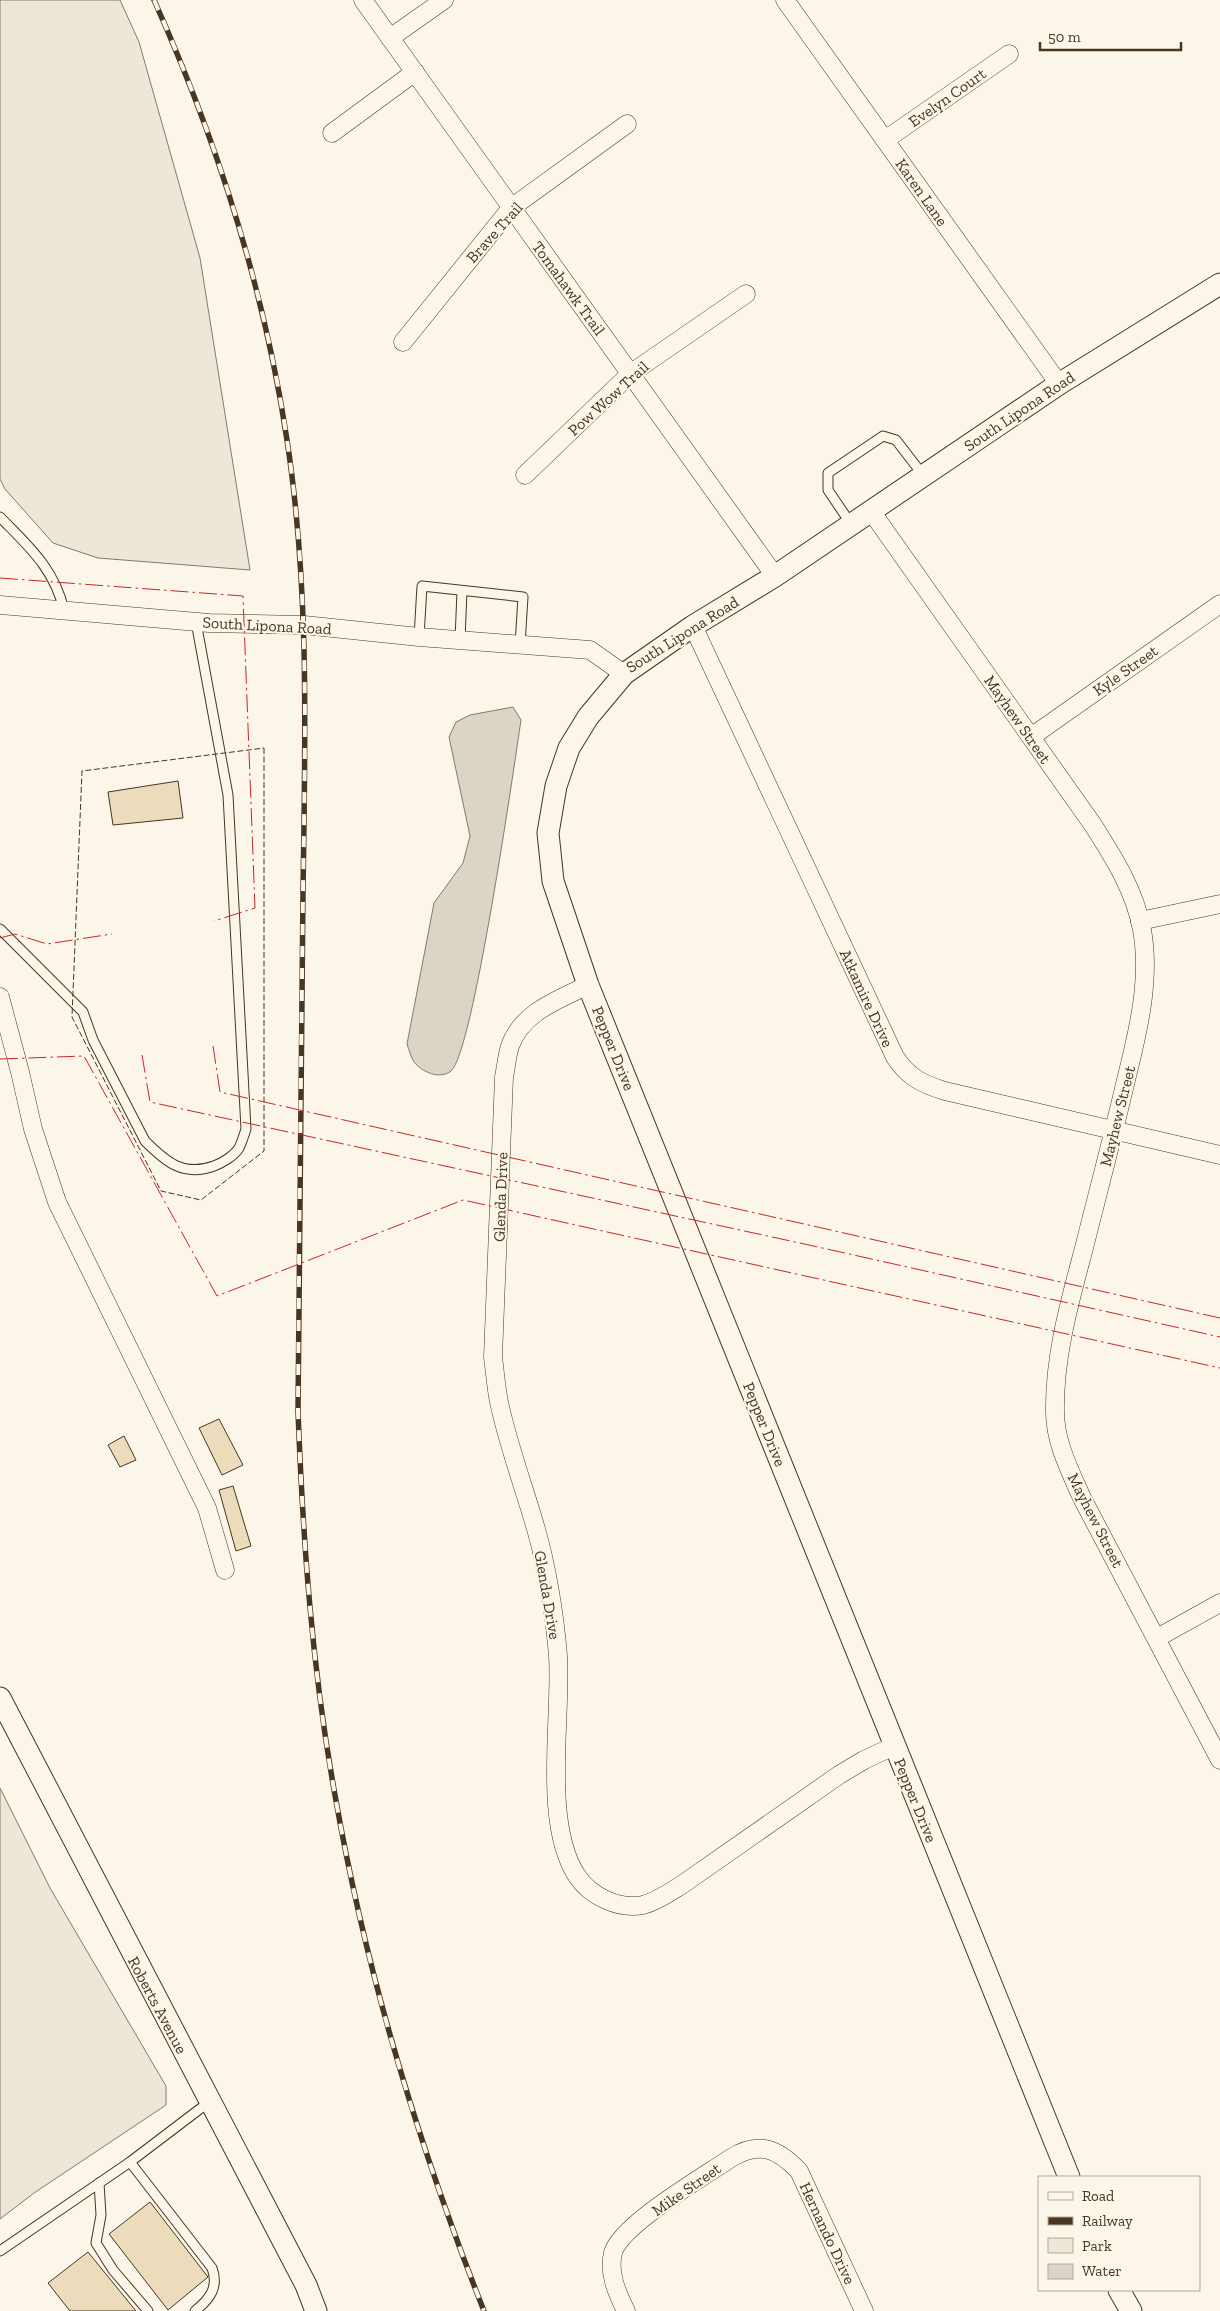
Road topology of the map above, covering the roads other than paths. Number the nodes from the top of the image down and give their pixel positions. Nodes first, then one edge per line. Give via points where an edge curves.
1 (363, 0) edge
2 (444, 0) edge
3 (785, 0) edge
4 (390, 38) junction
5 (1009, 54) dead end
6 (415, 72) junction
7 (628, 124) dead end
8 (332, 132) dead end
9 (885, 140) junction
10 (512, 208) junction
11 (1220, 284) edge
12 (746, 294) dead end
13 (403, 342) dead end
14 (630, 374) junction
15 (1059, 384) junction
16 (525, 475) dead end
17 (923, 475) junction
18 (871, 511) junction
19 (0, 517) edge
20 (851, 524) junction
21 (775, 576) junction
22 (462, 591) junction
23 (1220, 604) edge
24 (0, 605) edge
25 (64, 610) junction
26 (196, 622) junction
27 (694, 626) junction
28 (419, 637) junction
29 (460, 640) junction
30 (520, 645) junction
31 (624, 674) junction
32 (1031, 737) junction
33 (1220, 904) edge
34 (1140, 921) junction
35 (0, 929) edge
36 (588, 985) junction
37 (0, 997) edge
38 (1114, 1130) junction
39 (1220, 1155) edge
40 (225, 1570) dead end
41 (1220, 1604) edge
42 (1157, 1638) junction
43 (0, 1698) edge
44 (894, 1746) junction
45 (1220, 1760) edge
46 (209, 2102) junction
47 (786, 2158) joint
48 (130, 2162) junction
49 (1069, 2176) edge
50 (99, 2183) junction
51 (0, 2251) edge
52 (1120, 2291) edge
53 (148, 2311) edge
54 (195, 2311) edge
55 (316, 2311) edge
56 (626, 2311) edge
57 (864, 2311) edge
58 (1131, 2311) edge

1 - 4 street, Tomahawk Trail
2 - 4 street
3 - 9 street, Karen Lane
4 - 6 street, Tomahawk Trail
5 - 9 street, Evelyn Court
6 - 8 street
6 - 10 street, Tomahawk Trail
7 - 10 street, Brave Trail
9 - 15 street, Karen Lane
10 - 13 street, Brave Trail
10 - 14 street, Tomahawk Trail
11 - 15 street, South Lipona Road
12 - 14 street, Pow Wow Trail
14 - 16 street, Pow Wow Trail
14 - 21 street, Tomahawk Trail
15 - 17 street, South Lipona Road
17 - 18 street, South Lipona Road
17 - 20 lane via 896,440 883,436 828,473 828,490
18 - 20 street, South Lipona Road
18 - 32 street, Mayhew Street
19 - 25 lane via 50,572
20 - 21 street, South Lipona Road
21 - 27 street, South Lipona Road
22 - 28 lane via 422,586
22 - 29 lane
22 - 30 lane via 523,597
23 - 32 street, Kyle Street
24 - 25 street, South Lipona Road
25 - 26 street, South Lipona Road
26 - 28 street, South Lipona Road via 304,626
26 - 35 lane via 228,795 246,1130 238,1149 222,1163 201,1170 186,1170 156,1152 145,1141 93,1040 83,1012
27 - 31 street, South Lipona Road
27 - 38 street, Atkamire Drive via 903,1069 923,1084 945,1091
28 - 29 street, South Lipona Road
29 - 30 street, South Lipona Road
30 - 31 street, South Lipona Road via 590,650
31 - 36 street, Pepper Drive via 598,702 569,748 556,786 548,833 553,880
32 - 34 street, Mayhew Street via 1119,866
33 - 34 street
34 - 38 street, Mayhew Street via 1145,964 1142,1004
36 - 44 street, Pepper Drive
36 - 44 street, Glenda Drive via 534,1013 519,1027 510,1047 504,1077 493,1357 499,1401 537,1531 552,1606 558,1656 555,1765 566,1851 577,1876 587,1888 606,1900 623,1905 642,1905 683,1884 847,1770
37 - 40 street via 32,1129 57,1202 207,1508
38 - 39 street, Atkamire Drive
38 - 42 street, Mayhew Street via 1068,1308 1057,1368 1055,1413 1057,1432 1082,1498
41 - 42 street
42 - 45 street, Mayhew Street
43 - 46 street, Roberts Avenue
44 - 49 street, Pepper Drive
46 - 48 lane
46 - 55 street, Roberts Avenue via 306,2285
47 - 56 street, Mike Street via 775,2151 743,2151 656,2209 618,2240 611,2268
47 - 57 street, Hernando Drive via 799,2171
48 - 50 lane
48 - 54 lane via 212,2268 216,2279 213,2291
50 - 51 lane
50 - 53 lane via 101,2215 96,2243 113,2270
52 - 58 street

